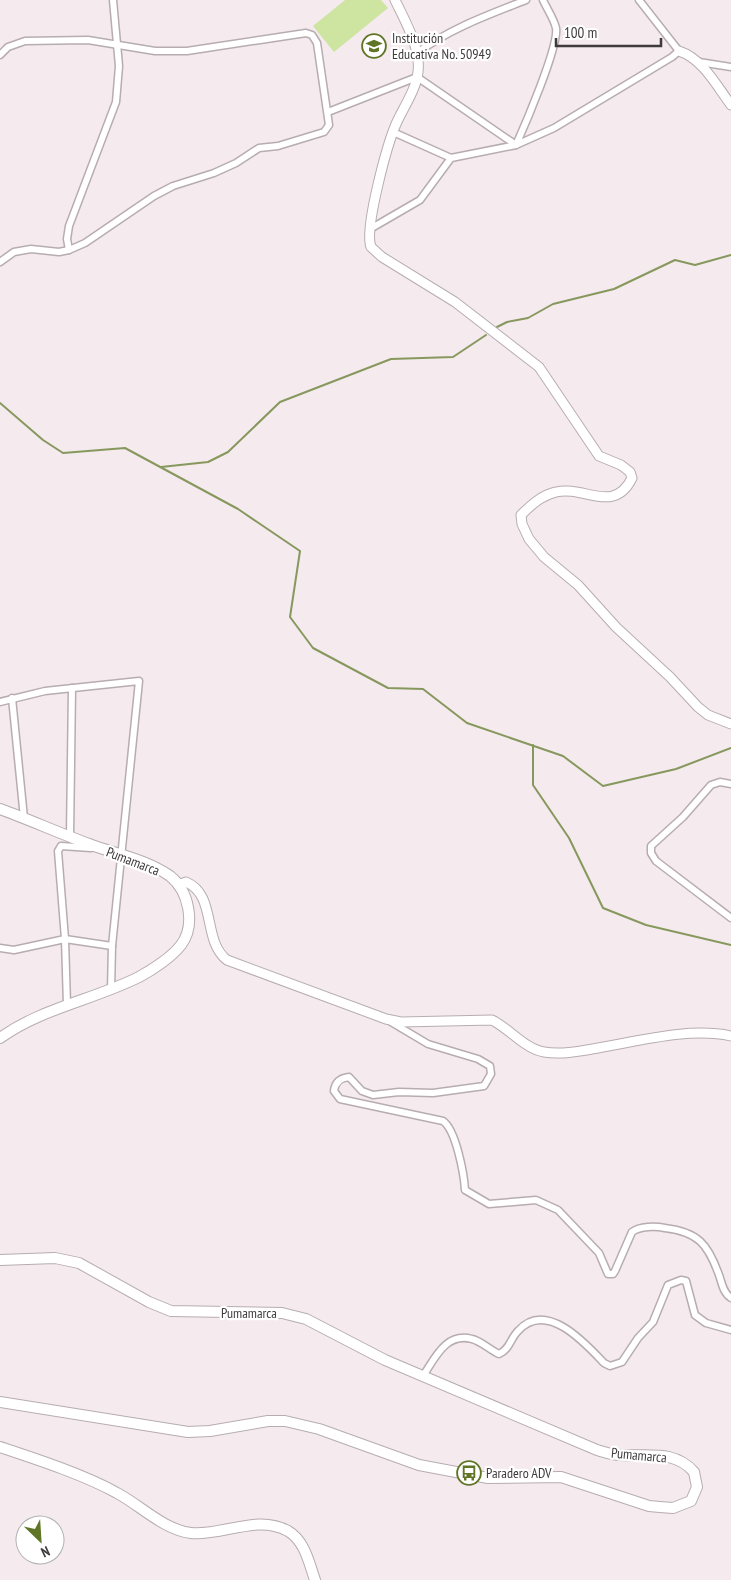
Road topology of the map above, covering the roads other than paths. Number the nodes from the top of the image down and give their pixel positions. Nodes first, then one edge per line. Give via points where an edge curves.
1 (113, 0) edge
2 (395, 0) edge
3 (526, 0) edge
4 (543, 0) edge
5 (639, 0) edge
6 (116, 43) junction
7 (678, 51) junction
8 (417, 54) junction
9 (0, 55) edge
10 (699, 62) junction
11 (731, 67) edge
12 (417, 77) junction
13 (731, 105) edge
14 (328, 112) junction
15 (393, 132) junction
16 (516, 145) junction
17 (451, 158) junction
18 (370, 229) junction
19 (69, 250) junction
20 (0, 262) edge
21 (72, 688) junction
22 (12, 698) junction
23 (0, 702) edge
24 (731, 724) edge
25 (731, 784) edge
26 (0, 810) edge
27 (24, 818) junction
28 (70, 836) junction
29 (122, 858) junction
30 (178, 885) junction
31 (731, 918) edge
32 (65, 939) junction
33 (112, 946) junction
34 (0, 948) edge
35 (111, 990) junction
36 (67, 1005) junction
37 (386, 1019) junction
38 (731, 1036) edge
39 (0, 1038) edge
40 (0, 1260) edge
41 (731, 1298) edge
42 (731, 1330) edge
43 (423, 1376) junction
44 (0, 1402) edge
45 (0, 1447) edge
46 (315, 1580) edge

1 - 6 street
2 - 8 main road
3 - 8 street via 460,26
4 - 16 street via 556,27 555,38
5 - 7 street
6 - 9 street via 25,41 8,47
6 - 14 street via 155,52 187,51 306,33 317,42
6 - 19 street via 119,66 116,102 68,226
7 - 10 main road
7 - 16 street via 554,128
8 - 12 main road
10 - 11 street
10 - 13 main road
12 - 14 street
12 - 15 main road
12 - 16 street
14 - 19 street via 329,126 324,132 278,146 259,148 214,173 173,186
15 - 17 street
15 - 18 main road
16 - 17 street
17 - 18 street via 420,200
18 - 24 main road via 370,243 377,253 455,302 539,368 599,456 630,472 632,478 628,487 612,496 604,498 558,491 548,494 521,515 522,524 544,557 578,585 698,707 708,715
19 - 20 street via 31,249 14,252
21 - 22 street
21 - 28 street
21 - 29 street via 139,681
22 - 23 street
22 - 27 street
25 - 31 street via 720,782 711,785 651,846 656,862
26 - 27 main road, Pumamarca
27 - 28 main road, Pumamarca
28 - 29 main road, Pumamarca
29 - 30 main road, Pumamarca via 150,865 170,876
29 - 32 street via 91,848 59,848
29 - 33 street
30 - 35 main road, Pumamarca via 189,909 188,926 181,945 140,976
30 - 37 main road via 192,884 202,898 215,944 227,960
32 - 33 street
32 - 34 street via 14,950
32 - 36 street
33 - 35 street
35 - 36 main road, Pumamarca
36 - 39 main road, Pumamarca via 14,1028
37 - 38 main road via 401,1022 492,1020 544,1052 586,1050 700,1032
37 - 41 street via 428,1044 478,1059 490,1066 488,1080 484,1086 463,1090 373,1095 362,1091 349,1077 342,1078 334,1086 334,1092 340,1099 443,1121 448,1125 458,1151 465,1190 489,1204 536,1200 558,1210 599,1253 611,1275 637,1228 662,1227 685,1231 704,1243 722,1287
40 - 43 main road, Pumamarca via 55,1258 79,1263 171,1311 282,1312 312,1322
42 - 43 street via 706,1323 695,1316 686,1281 681,1280 668,1285 653,1322 622,1362 616,1365 604,1363 590,1347 555,1321 533,1322 519,1329 507,1350 500,1354 473,1339 457,1337 439,1352
43 - 44 main road, Pumamarca via 597,1450 618,1455 678,1459 696,1475 695,1496 683,1505 660,1507 561,1477 502,1479 469,1475 413,1464 319,1429 285,1421 188,1432
45 - 46 main road via 116,1492 182,1531 202,1533 254,1524 284,1530 296,1537 303,1547

